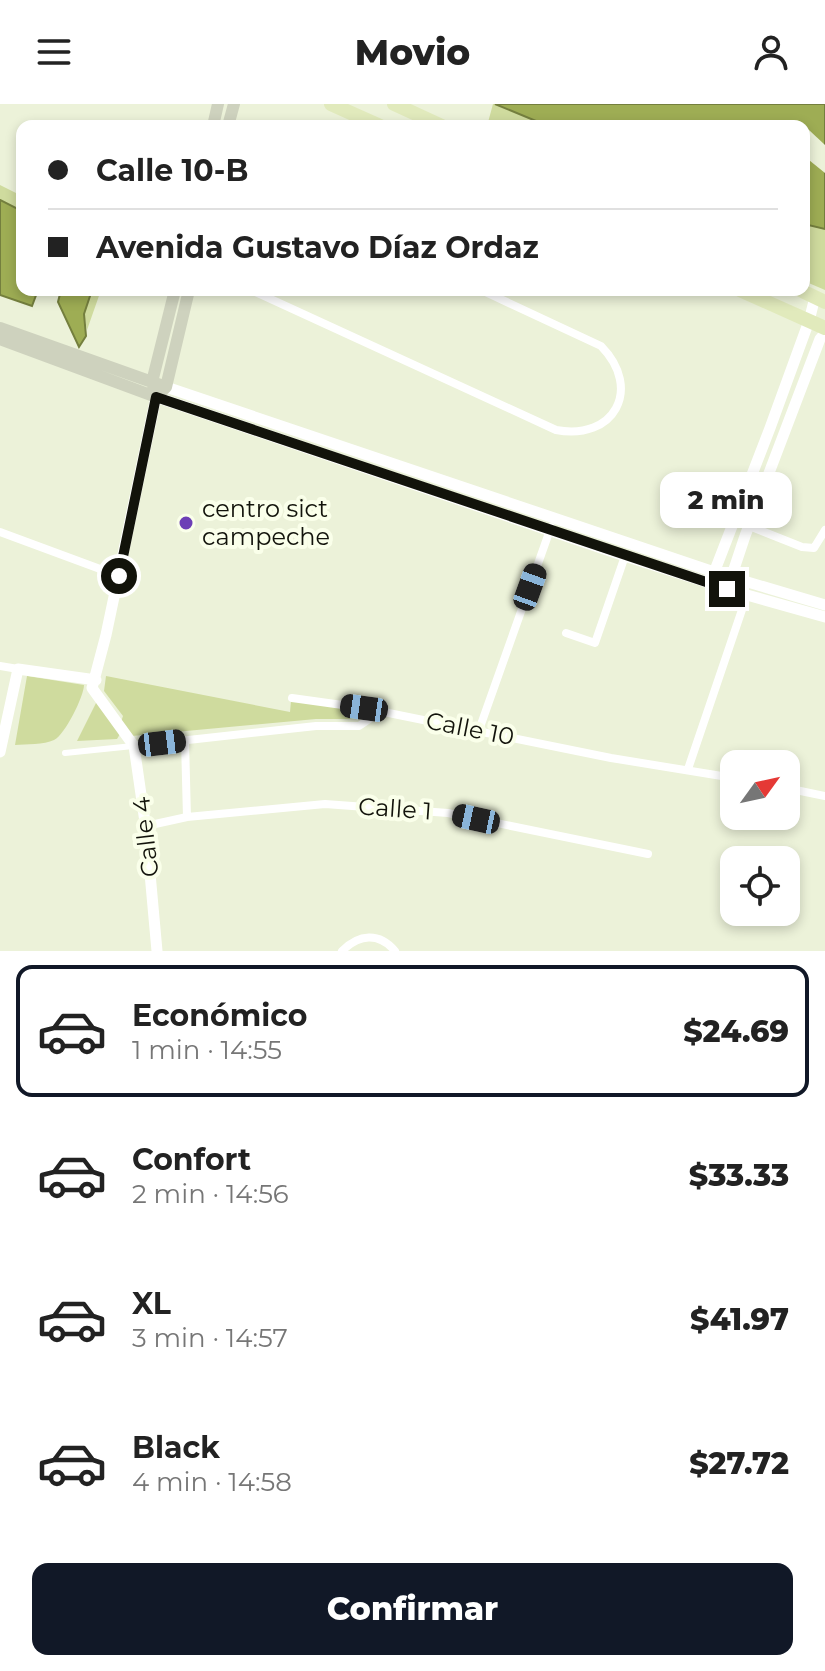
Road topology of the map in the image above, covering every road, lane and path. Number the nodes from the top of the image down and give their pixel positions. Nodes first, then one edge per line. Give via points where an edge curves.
1 (331, 104) edge
2 (394, 104) edge
3 (367, 120) edge
4 (429, 120) edge
5 (174, 296) edge
6 (188, 296) edge
7 (264, 296) edge
8 (494, 296) edge
9 (753, 296) edge
10 (820, 299) edge
11 (809, 321) junction
12 (0, 328) edge
13 (824, 335) edge
14 (0, 339) edge
15 (152, 382) junction
16 (166, 387) junction
17 (156, 397) junction
18 (770, 428) junction
19 (785, 431) junction
20 (734, 520) junction
21 (552, 524) junction
22 (749, 524) junction
23 (825, 530) edge
24 (0, 532) edge
25 (625, 556) junction
26 (119, 576) junction
27 (732, 577) junction
28 (712, 578) junction
29 (727, 589) junction
30 (747, 595) junction
31 (825, 605) edge
32 (825, 617) edge
33 (566, 633) dead end
34 (0, 666) edge
35 (18, 669) junction
36 (94, 684) junction
37 (292, 698) dead end
38 (380, 712) junction
39 (479, 730) junction
40 (185, 741) junction
41 (134, 746) junction
42 (0, 752) edge
43 (65, 753) dead end
44 (688, 769) junction
45 (720, 775) edge
46 (800, 791) edge
47 (825, 796) edge
48 (187, 817) junction
49 (146, 826) junction
50 (648, 854) dead end
51 (157, 951) edge
52 (342, 951) edge
53 (397, 951) edge

1 - 3 main road
2 - 4 main road
5 - 15 main road
6 - 16 main road
7 - 8 street via 556,430 586,431 608,419 621,401 623,384 612,357 585,337
9 - 11 main road
10 - 11 street
11 - 13 main road
11 - 18 street
12 - 15 main road
13 - 19 street
14 - 17 main road
15 - 16 main road
15 - 17 main road
16 - 17 main road
16 - 21 street
17 - 21 street
17 - 26 street
18 - 19 street
18 - 20 street
19 - 22 street
20 - 22 street
20 - 28 street
21 - 25 street
21 - 28 street
21 - 39 street
22 - 23 street via 814,548
22 - 27 street
24 - 26 street
25 - 28 street
25 - 33 street via 595,643
26 - 36 street
27 - 28 street
27 - 29 street
27 - 31 street
28 - 29 street
29 - 30 street
30 - 32 street
30 - 44 street
34 - 35 street
35 - 36 street
35 - 42 street
36 - 41 street, Calle 4
37 - 38 street, Calle 10
38 - 39 street, Calle 10
38 - 40 street via 359,726
39 - 44 street, Calle 10
40 - 41 street
40 - 48 street
41 - 43 street
41 - 49 street, Calle 4
44 - 45 street, Calle 10
46 - 47 street
48 - 49 street, Calle 1
48 - 50 street, Calle 1 via 325,804 448,813
49 - 51 street, Calle 4
52 - 53 street via 372,936

